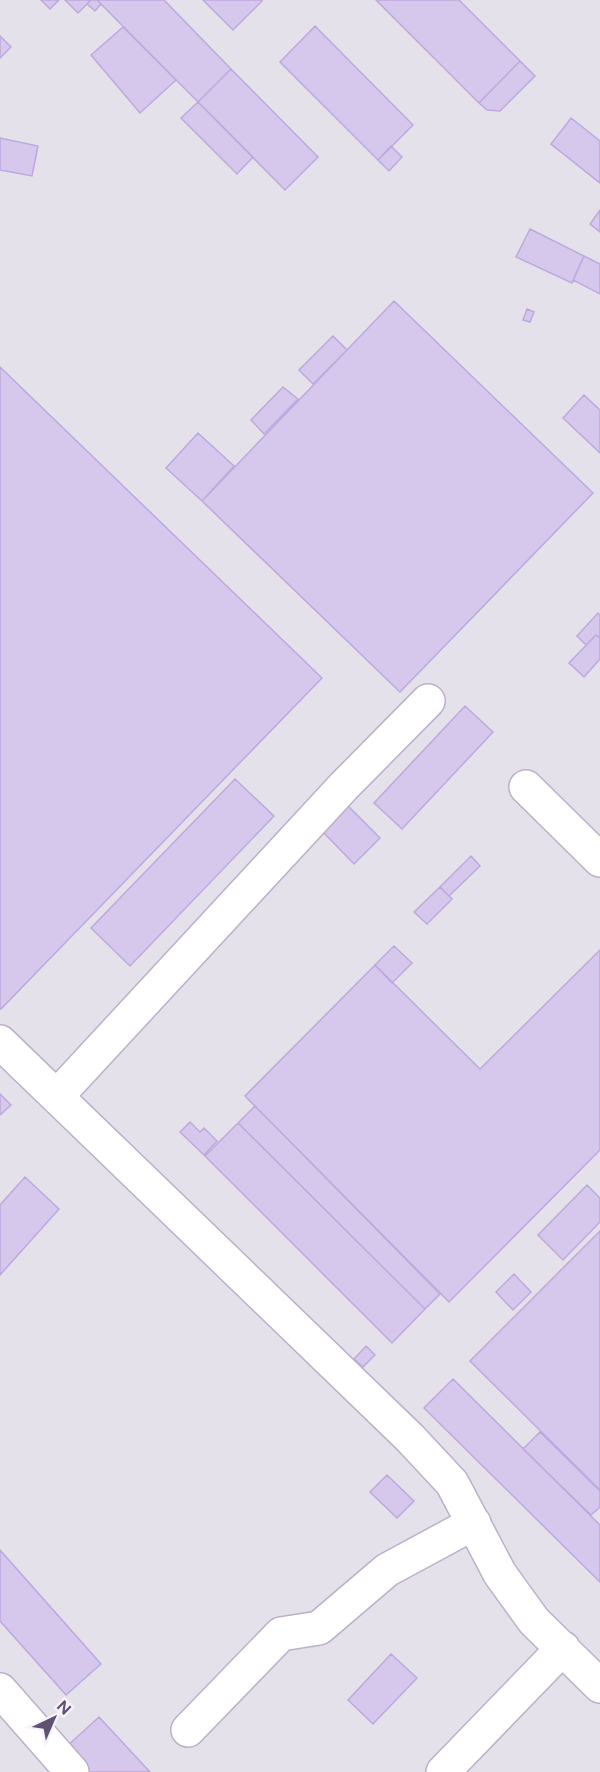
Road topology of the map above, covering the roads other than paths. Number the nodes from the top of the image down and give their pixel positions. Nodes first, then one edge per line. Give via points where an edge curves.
1 (428, 701) dead end
2 (526, 787) dead end
3 (600, 860) edge
4 (0, 1042) edge
5 (57, 1096) junction
6 (474, 1523) junction
7 (563, 1648) junction
8 (600, 1686) edge
9 (0, 1690) edge
10 (188, 1731) dead end
11 (72, 1772) edge
12 (443, 1772) edge

1 - 5 street via 344,786
2 - 3 street
4 - 5 street
5 - 6 street via 410,1438 452,1482
6 - 7 street via 500,1574 534,1621
6 - 10 street via 387,1569 319,1628 281,1634
7 - 8 street
7 - 12 street
9 - 11 street

